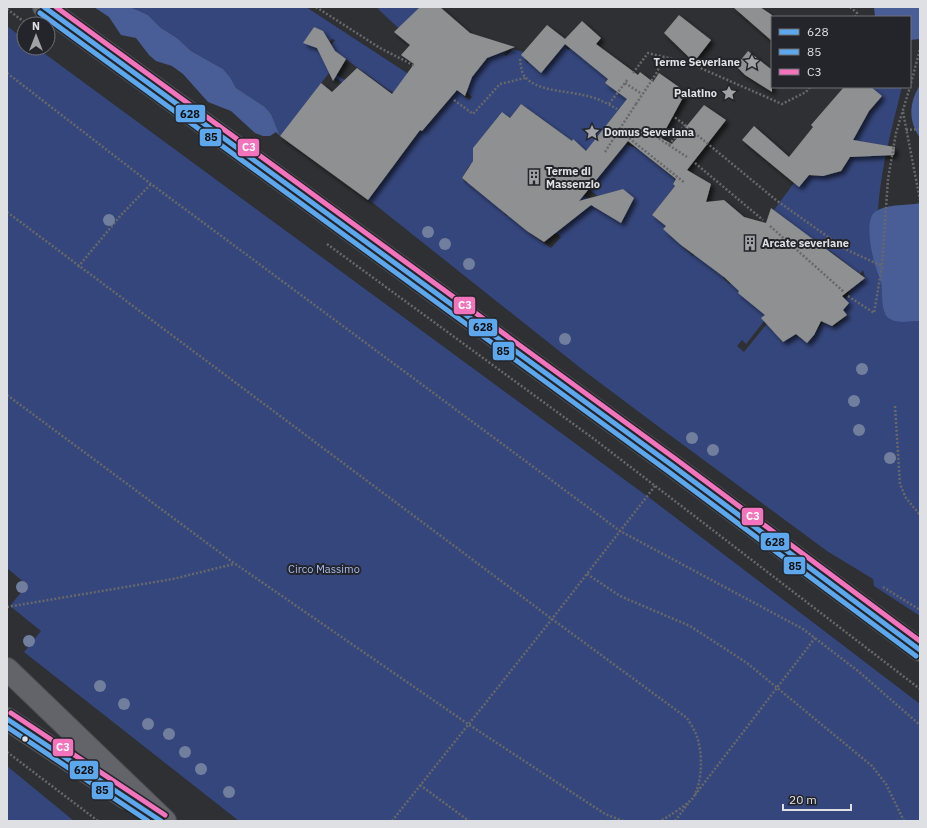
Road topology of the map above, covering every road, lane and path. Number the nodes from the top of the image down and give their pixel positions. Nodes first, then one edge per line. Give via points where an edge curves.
1 (44, 7) edge
2 (316, 7) edge
3 (850, 7) edge
4 (7, 9) edge
5 (16, 16) edge
6 (856, 16) edge
7 (920, 49) edge
8 (665, 56) junction
9 (520, 59) dead end
10 (415, 66) dead end
11 (7, 73) edge
12 (632, 73) dead end
13 (525, 78) junction
14 (628, 79) dead end
15 (626, 83) junction
16 (911, 83) edge
17 (809, 88) edge
18 (910, 88) edge
19 (642, 94) dead end
20 (454, 100) dead end
21 (609, 104) junction
22 (617, 110) dead end
23 (902, 112) junction
24 (673, 116) dead end
25 (685, 125) junction
26 (920, 129) edge
27 (619, 130) junction
28 (906, 130) junction
29 (652, 134) dead end
30 (669, 145) junction
31 (605, 152) dead end
32 (687, 157) dead end
33 (695, 163) dead end
34 (685, 182) dead end
35 (151, 184) junction
36 (920, 200) edge
37 (7, 212) edge
38 (763, 220) dead end
39 (770, 226) dead end
40 (324, 242) dead end
41 (882, 266) junction
42 (78, 267) junction
43 (844, 292) dead end
44 (848, 296) dead end
45 (7, 394) edge
46 (895, 406) dead end
47 (673, 466) junction
48 (655, 486) junction
49 (920, 515) edge
50 (620, 531) junction
51 (234, 564) junction
52 (587, 574) junction
53 (883, 587) dead end
54 (7, 607) edge
55 (920, 610) edge
56 (552, 620) junction
57 (815, 638) junction
58 (920, 650) edge
59 (7, 669) edge
60 (777, 688) junction
61 (920, 689) edge
62 (7, 720) edge
63 (468, 724) junction
64 (920, 725) edge
65 (7, 752) edge
66 (420, 785) junction
67 (692, 798) junction
68 (98, 821) edge
69 (161, 821) edge
70 (165, 821) edge
71 (392, 821) edge
72 (469, 821) edge
73 (623, 821) edge
74 (660, 821) edge
75 (675, 821) edge
76 (904, 821) edge

1 - 47 main road
2 - 10 path via 380,48
3 - 6 path via 857,13
4 - 5 path
7 - 16 path
8 - 12 path via 648,53
8 - 17 path via 689,63 782,104
8 - 27 path, bridge
9 - 13 path
11 - 35 path
13 - 20 path via 500,84 473,114
13 - 21 path via 533,84 585,95
14 - 15 path
15 - 19 path
15 - 21 path
18 - 23 path
21 - 22 path
23 - 28 path
23 - 41 path via 888,179
24 - 25 path
25 - 30 path
25 - 41 path via 795,213 845,249
26 - 28 path
27 - 31 path
27 - 34 path
28 - 36 path
29 - 30 path
30 - 32 path
33 - 38 path
35 - 42 path via 121,215
35 - 50 path
37 - 42 path
39 - 43 path
40 - 48 path
41 - 44 path via 874,313
42 - 56 path
45 - 51 path
46 - 49 path via 900,484 906,498
47 - 48 path
47 - 58 main road
48 - 50 path
48 - 61 path
50 - 52 path
50 - 57 path via 803,629
51 - 54 path via 173,579
51 - 63 path
52 - 56 path
52 - 60 path via 620,596 690,626 747,663
53 - 55 path
56 - 63 path
56 - 67 path via 687,718 697,734 701,757 701,775
57 - 60 path
57 - 64 path
59 - 70 main road
60 - 67 path
60 - 76 path via 872,766 886,784
62 - 69 main road
63 - 66 path
63 - 73 path via 605,814
65 - 68 path
66 - 71 path
66 - 72 path
67 - 74 path
67 - 75 path

